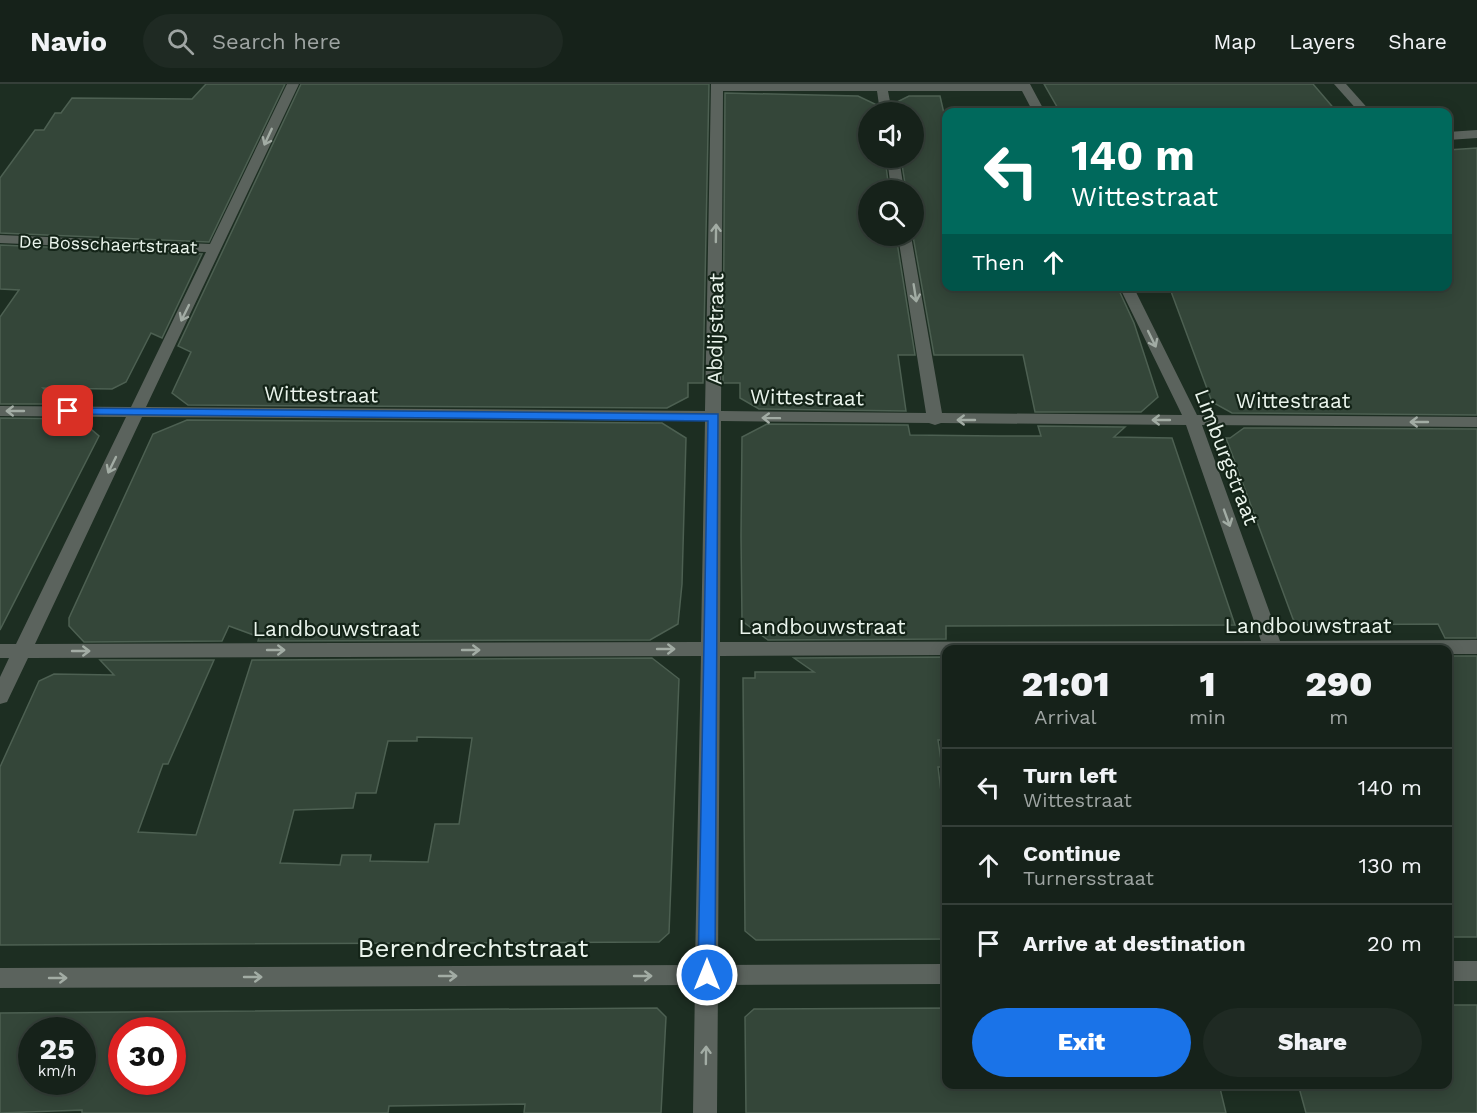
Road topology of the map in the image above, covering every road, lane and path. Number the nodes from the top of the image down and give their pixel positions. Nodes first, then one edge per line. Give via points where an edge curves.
1 (293, 84) edge
2 (1340, 84) edge
3 (717, 86) edge
4 (1025, 86) edge
5 (882, 87) junction
6 (884, 102) edge
7 (1037, 108) edge
8 (1361, 108) edge
9 (1477, 134) edge
10 (1452, 136) edge
11 (0, 239) edge
12 (908, 246) edge
13 (216, 248) junction
14 (1128, 291) edge
15 (0, 411) edge
16 (137, 412) junction
17 (714, 417) junction
18 (934, 420) junction
19 (1192, 420) junction
20 (1477, 422) edge
21 (1272, 645) edge
22 (1452, 647) edge
23 (1477, 647) edge
24 (710, 649) junction
25 (942, 649) edge
26 (0, 651) edge
27 (22, 651) junction
28 (0, 697) edge
29 (1452, 971) edge
30 (1477, 971) edge
31 (942, 974) edge
32 (707, 975) junction
33 (0, 978) edge
34 (705, 1113) edge

1 -> 13 street, De Bosschaertstraat
2 - 8 street
3 - 5 street
17 -> 3 street, Abdijstraat
4 - 5 street
4 - 7 street
5 - 6 street
9 - 10 street
11 - 13 street, De Bosschaertstraat
12 -> 18 street
13 -> 16 street, De Bosschaertstraat
14 -> 19 street, Limburgstraat
16 -> 15 street, Wittestraat
16 - 17 street, Wittestraat
16 -> 27 street, De Bosschaertstraat
18 -> 17 street, Wittestraat
17 - 24 street, Abdijstraat
19 -> 18 street, Wittestraat
20 -> 19 street, Wittestraat
19 -> 21 street, Limburgstraat
22 - 23 street, Landbouwstraat
24 - 25 street, Landbouwstraat
27 -> 24 street, Landbouwstraat
24 - 32 street, Abdijstraat
26 - 27 street, Landbouwstraat
27 - 28 street, De Bosschaertstraat
29 - 30 street
31 - 32 street, Berendrechtstraat
33 -> 32 street, Berendrechtstraat
34 -> 32 street, Abdijstraat

